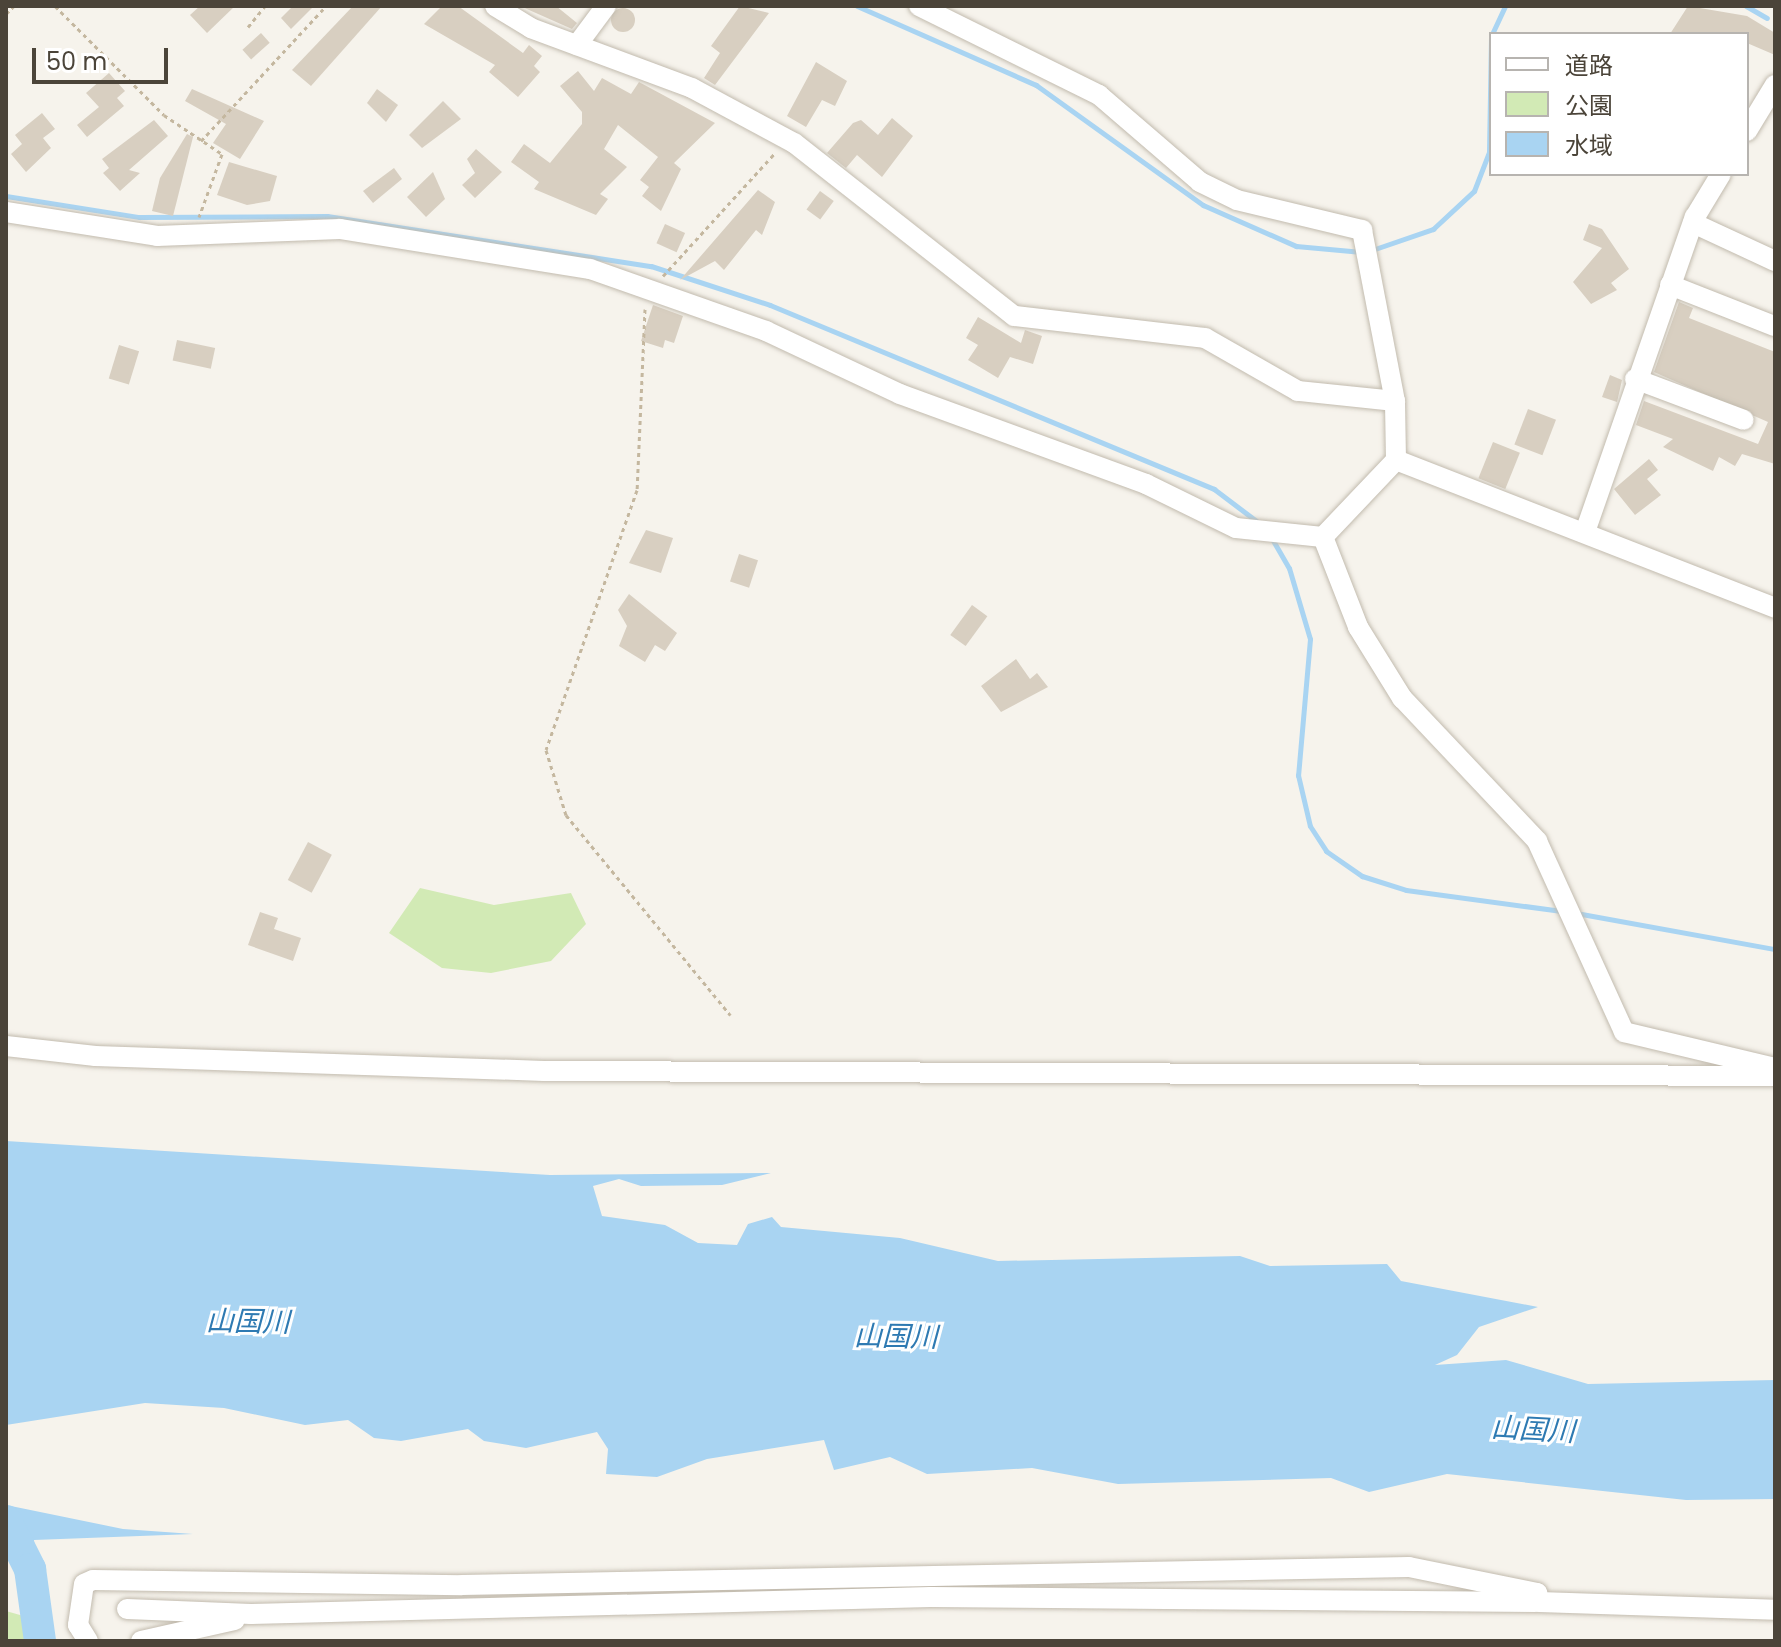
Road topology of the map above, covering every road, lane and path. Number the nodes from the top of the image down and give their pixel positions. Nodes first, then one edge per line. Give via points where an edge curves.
1 (14, 6) edge
2 (55, 6) edge
3 (265, 6) edge
4 (326, 6) edge
5 (495, 6) edge
6 (606, 6) edge
7 (919, 6) edge
8 (6, 14) edge
9 (248, 27) dead end
10 (577, 45) junction
11 (1775, 85) edge
12 (1749, 128) edge
13 (201, 141) junction
14 (794, 143) junction
15 (1720, 176) edge
16 (6, 212) edge
17 (1693, 223) junction
18 (195, 233) junction
19 (1775, 261) edge
20 (1670, 285) junction
21 (651, 288) junction
22 (1774, 326) edge
23 (1635, 379) junction
24 (1395, 401) junction
25 (1744, 420) dead end
26 (1396, 460) junction
27 (1585, 532) junction
28 (1323, 537) junction
29 (1775, 608) edge
30 (730, 1015) dead end
31 (6, 1046) edge
32 (1775, 1068) edge
33 (1775, 1076) edge
34 (1539, 1602) junction
35 (127, 1609) dead end
36 (1775, 1610) edge
37 (251, 1614) junction
38 (88, 1641) edge
39 (141, 1641) edge

1 - 8 path
2 - 13 path via 108,63
3 - 9 path
4 - 13 path
5 - 10 street
6 - 10 street
7 - 24 street via 1099,95 1200,182 1237,200 1362,230
10 - 14 street via 692,88
11 - 12 street
13 - 18 path via 222,154
14 - 21 path via 784,144
14 - 24 street via 1014,316 1205,338 1298,391
15 - 17 street
16 - 18 street via 157,236
17 - 19 street
17 - 20 street
18 - 21 street via 340,229 513,255
20 - 22 street
20 - 23 street
21 - 28 street via 766,331 900,394 1146,484 1236,528
21 - 30 path via 638,331 637,490 546,750 566,815
23 - 25 street
23 - 27 street
24 - 26 street
26 - 27 street
26 - 28 street
27 - 29 street
28 - 32 street via 1358,627 1402,698 1537,841 1624,1032
31 - 33 street via 95,1056 544,1071
34 - 36 street
34 - 37 street via 931,1597
34 - 38 street via 1537,1593 1409,1567 462,1585 93,1580 84,1584 78,1625
35 - 37 street
37 - 39 street

